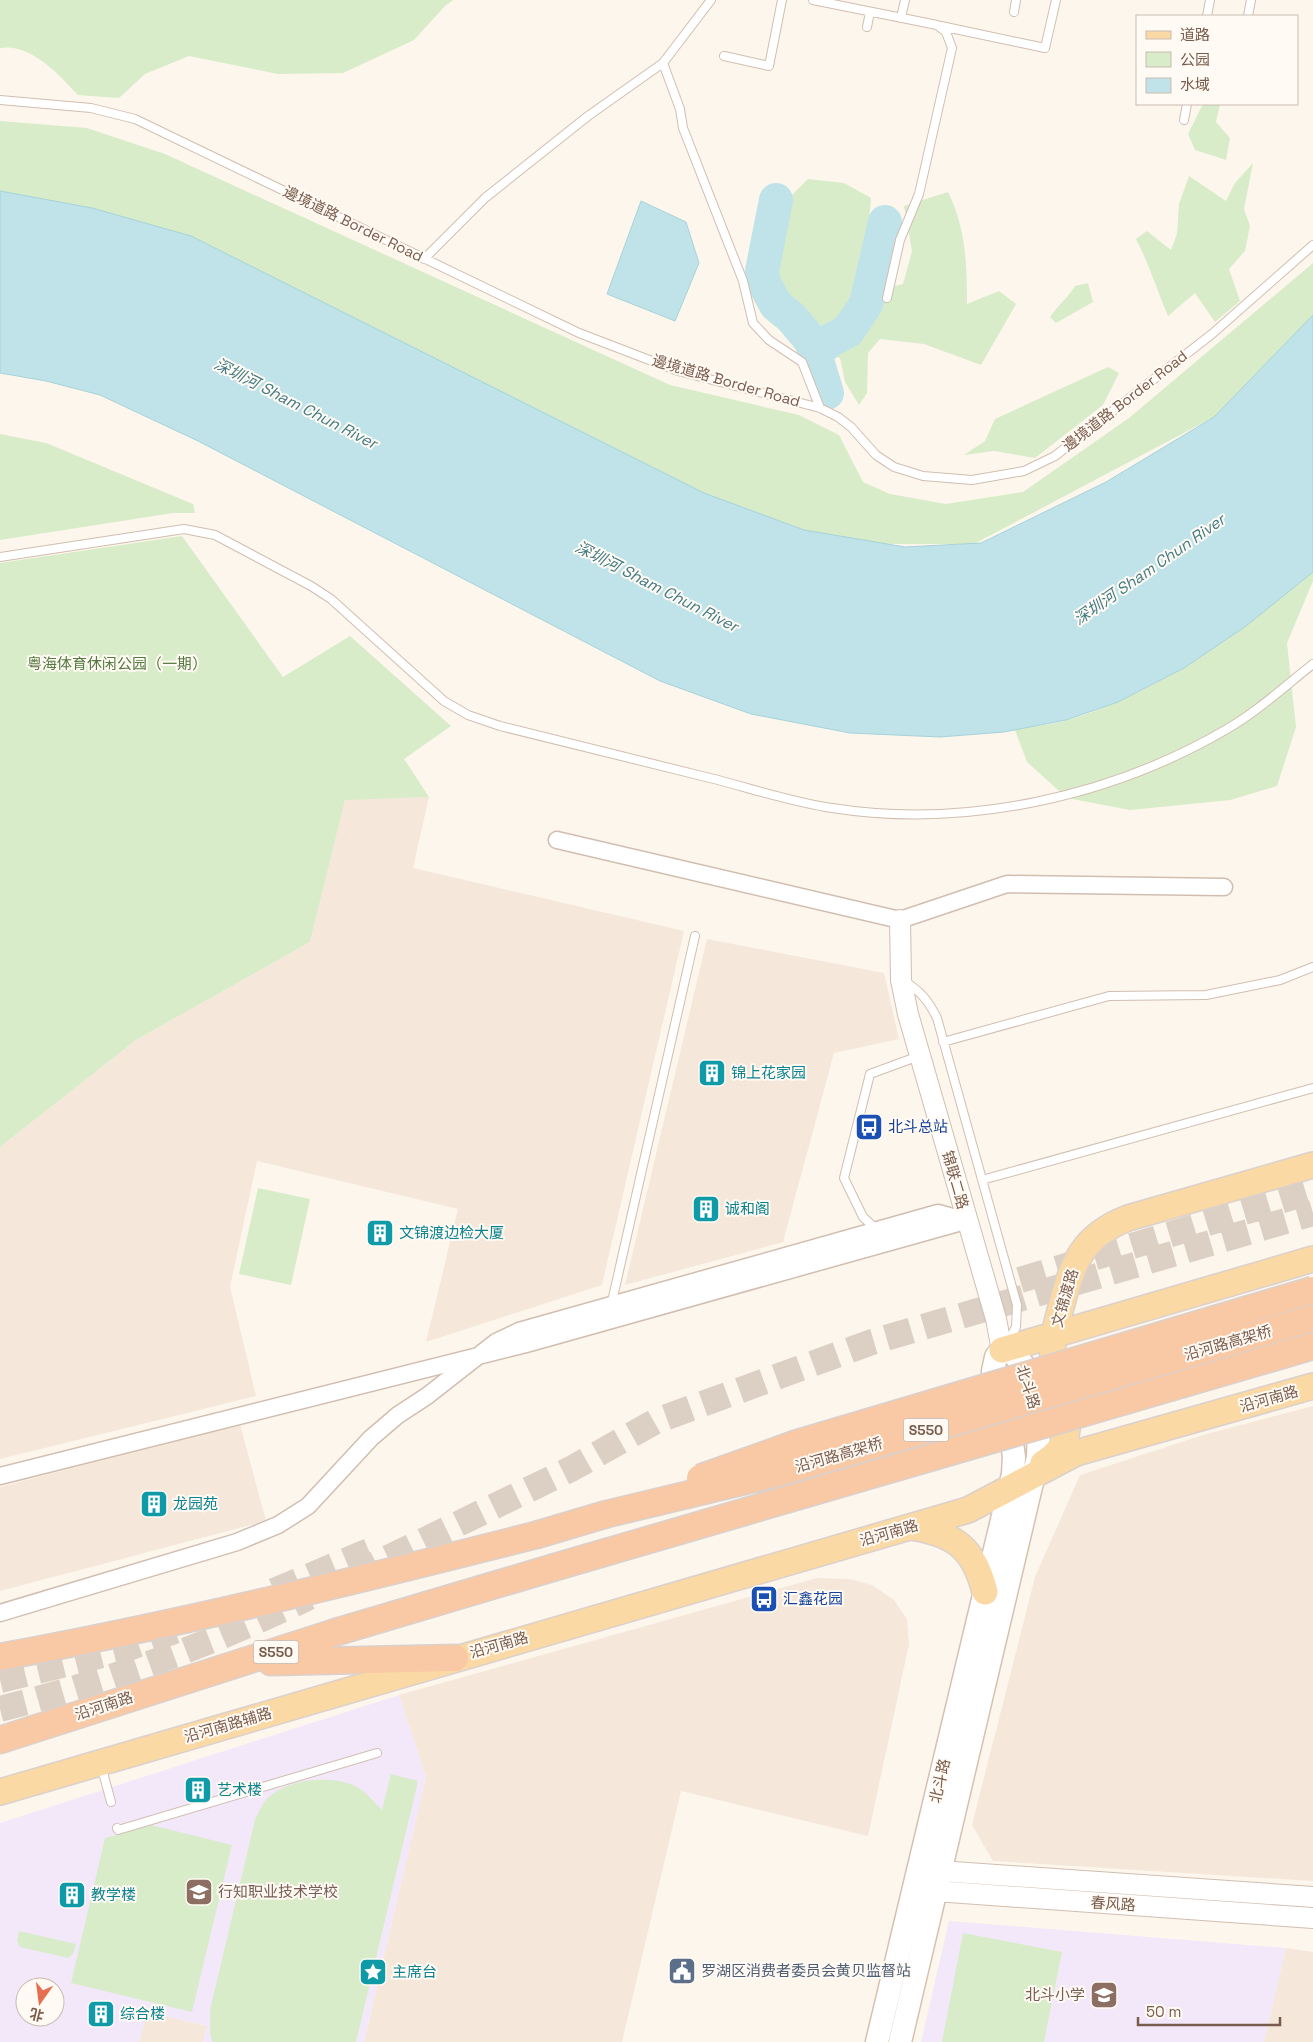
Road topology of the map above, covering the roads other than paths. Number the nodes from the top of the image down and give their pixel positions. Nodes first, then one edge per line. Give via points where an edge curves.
1 (712, 0) edge
2 (782, 0) edge
3 (813, 0) edge
4 (905, 0) edge
5 (1016, 0) edge
6 (1056, 0) edge
7 (1210, 0) edge
8 (1251, 0) edge
9 (870, 12) junction
10 (1014, 12) dead end
11 (1206, 15) edge
12 (1248, 15) edge
13 (901, 18) junction
14 (937, 26) junction
15 (867, 27) dead end
16 (724, 56) dead end
17 (663, 63) junction
18 (0, 100) edge
19 (1187, 105) edge
20 (1184, 120) dead end
21 (1313, 245) edge
22 (424, 259) junction
23 (887, 298) dead end
24 (820, 408) junction
25 (0, 557) edge
26 (1313, 664) edge
27 (556, 840) dead end
28 (1224, 887) dead end
29 (900, 920) junction
30 (695, 936) dead end
31 (1313, 967) edge
32 (901, 980) junction
33 (943, 1042) junction
34 (920, 1056) junction
35 (1313, 1088) edge
36 (1313, 1165) edge
37 (982, 1180) junction
38 (967, 1221) junction
39 (877, 1230) junction
40 (891, 1242) junction
41 (1313, 1259) edge
42 (1313, 1290) edge
43 (610, 1313) junction
44 (1313, 1318) edge
45 (1054, 1334) junction
46 (1313, 1346) edge
47 (1002, 1350) junction
48 (478, 1356) junction
49 (1313, 1386) edge
50 (0, 1476) edge
51 (1023, 1476) junction
52 (607, 1514) junction
53 (911, 1527) junction
54 (552, 1568) joint
55 (985, 1592) junction
56 (0, 1613) edge
57 (0, 1657) edge
58 (455, 1658) junction
59 (243, 1662) junction
60 (0, 1740) edge
61 (378, 1753) dead end
62 (101, 1763) junction
63 (0, 1792) edge
64 (111, 1802) dead end
65 (117, 1828) dead end
66 (927, 1880) junction
67 (1313, 1897) edge
68 (1313, 1918) edge
69 (877, 2042) edge
70 (900, 2042) edge

1 - 17 lane
2 - 16 lane via 769,66
3 - 9 lane
4 - 13 lane
5 - 10 lane
6 - 14 lane via 1045,48
7 - 11 lane
8 - 12 lane
9 - 13 lane
9 - 15 lane
13 - 14 lane
14 - 23 lane via 946,32 952,48 919,194 900,240
17 - 22 lane via 588,116 485,198
17 - 24 lane via 680,109 683,128 743,281 753,323 768,340 802,362
18 - 22 lane, 邊境道路 Border Road via 91,108 135,119
19 - 20 lane
21 - 24 lane, 邊境道路 Border Road via 1212,334 1055,456 1024,471 972,480 923,476 894,467 876,455 851,427
22 - 24 lane, 邊境道路 Border Road via 579,333 678,371
25 - 26 lane via 184,529 200,530 290,573 331,598 444,701 468,715 500,726 831,808 905,814 973,812 1040,801 1108,782 1169,759 1228,729
27 - 29 street
28 - 29 street via 1007,884
29 - 32 street, 锦联二路
30 - 43 lane
31 - 33 lane via 1280,980 1238,990 1110,996
32 - 33 lane via 916,988 929,1002
32 - 34 street, 锦联二路
33 - 37 lane
34 - 38 street, 锦联二路
34 - 39 lane via 870,1074 844,1178 862,1217
35 - 37 lane
36 - 45 main road, 文锦渡路 via 1128,1218 1100,1232 1077,1258
37 - 47 lane via 1017,1305 1016,1327
38 - 39 street via 938,1213
38 - 40 street
38 - 47 street, 锦联二路
39 - 40 lane
39 - 43 street
40 - 43 street
41 - 45 main road
42 - 52 highway, bridge via 757,1456
43 - 48 street via 519,1331 496,1342
44 - 52 highway, 沿河路高架桥 / S550, bridge via 774,1474
45 - 47 main road
45 - 51 main road, 文锦渡路 via 1053,1356 1068,1414 1068,1430 1063,1446
46 - 54 highway, 沿河路高架桥 / S550, bridge
47 - 51 main road, 北斗路 via 996,1356 993,1371 1014,1457
47 - 51 main road, 北斗路 via 1010,1351 1022,1363 1040,1432
48 - 50 street
48 - 56 street via 371,1438 308,1506 278,1525 237,1542
49 - 51 main road, 沿河南路 via 1076,1453
51 - 53 main road, 沿河南路 via 968,1510
51 - 55 main road, 北斗路
51 - 66 main road, 北斗路
52 - 57 highway, 沿河路高架桥 / S550, bridge via 289,1597
53 - 55 main road via 932,1530 962,1547 973,1558
53 - 58 main road, 沿河南路
54 - 59 highway, 沿河南路 / S550
55 - 66 main road, 北斗路
58 - 59 highway
58 - 62 main road, 沿河南路辅路
59 - 60 highway, 沿河南路 / S550
61 - 65 lane
62 - 63 main road, 沿河南路辅路
62 - 64 lane
66 - 67 street, 春风路
66 - 68 street, 春风路
66 - 69 main road, 北斗路
66 - 70 main road, 北斗路

